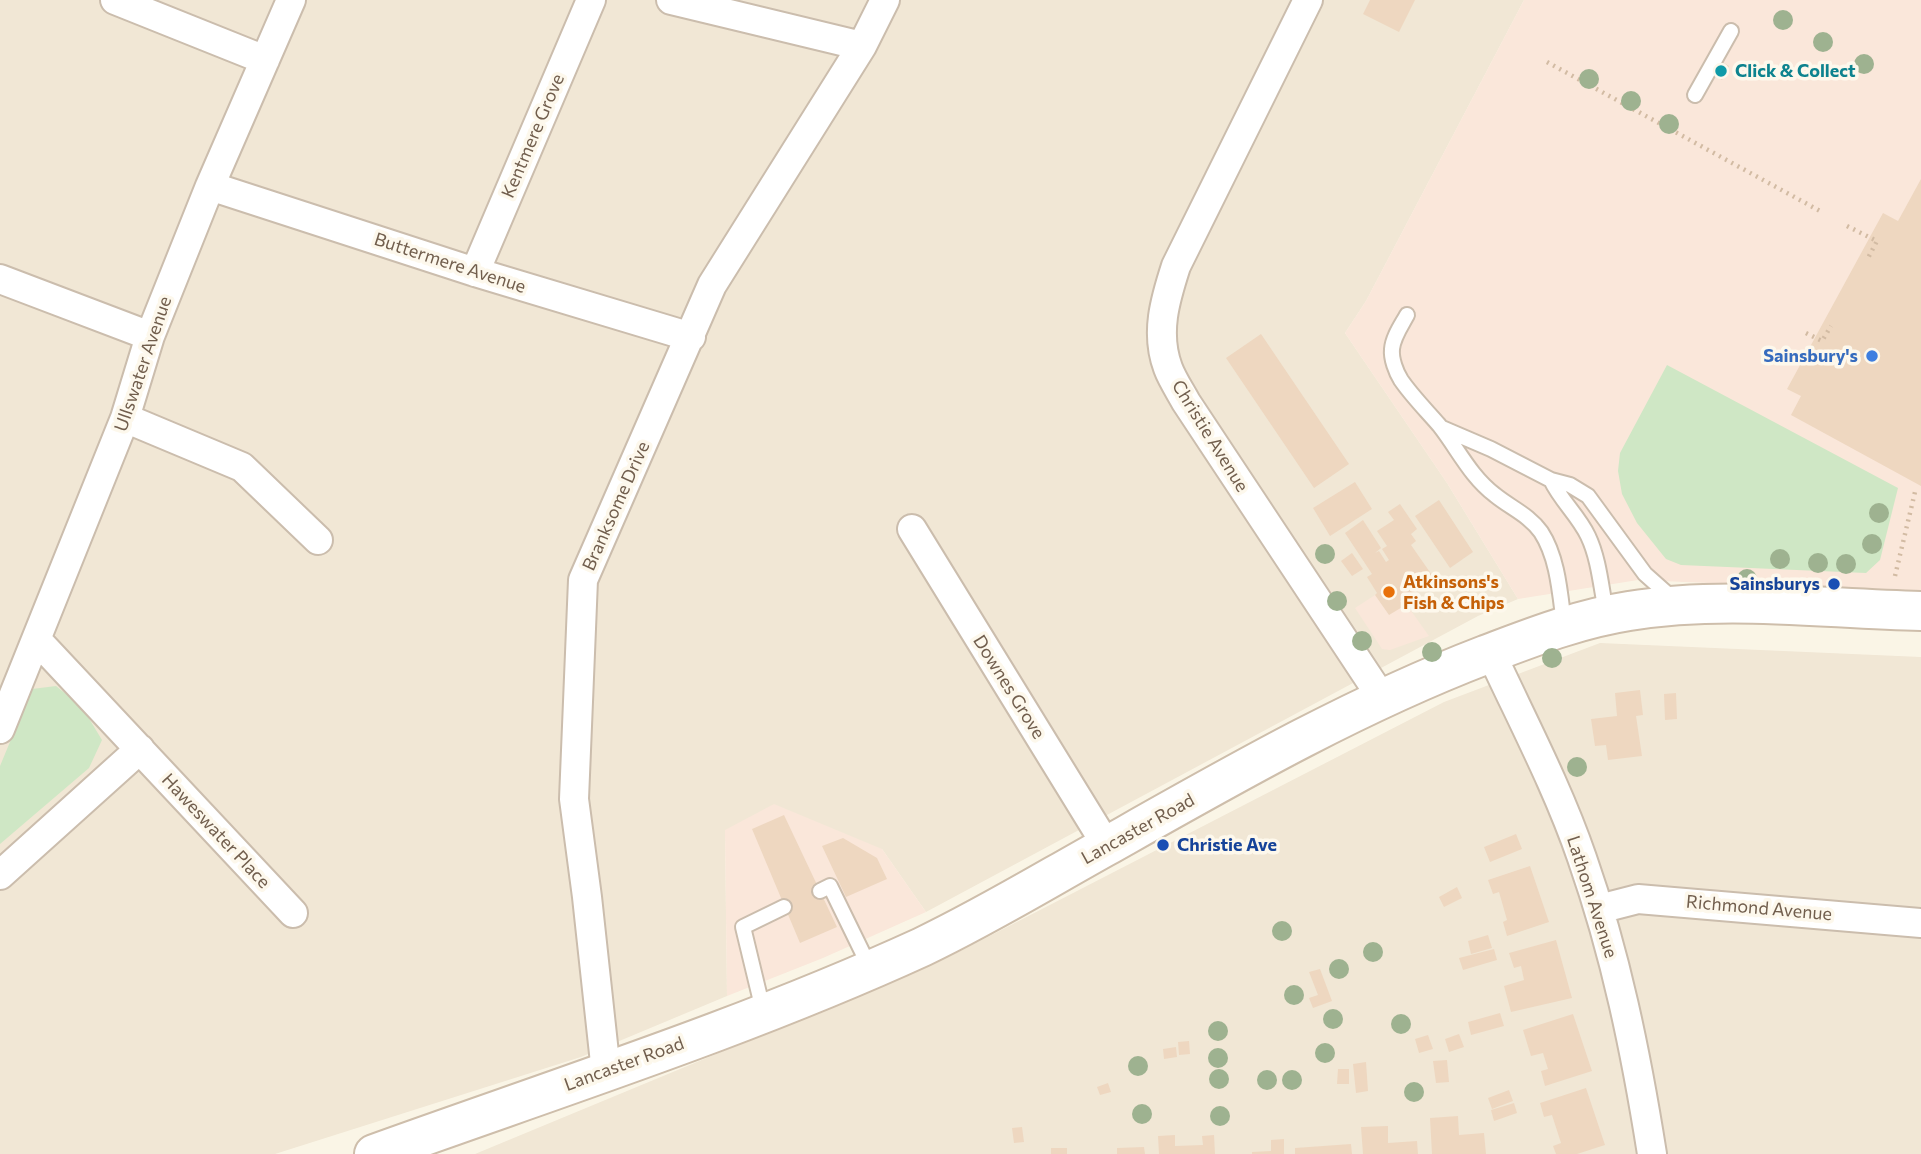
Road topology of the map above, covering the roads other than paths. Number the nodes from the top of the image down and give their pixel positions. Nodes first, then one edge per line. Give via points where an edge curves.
1 (115, 0) edge
2 (291, 0) edge
3 (591, 0) edge
4 (671, 0) edge
5 (885, 0) edge
6 (1308, 0) edge
7 (1731, 31) dead end
8 (862, 46) junction
9 (265, 61) junction
10 (1695, 95) dead end
11 (211, 186) junction
12 (475, 272) junction
13 (0, 279) edge
14 (1407, 315) dead end
15 (150, 336) junction
16 (691, 337) junction
17 (125, 418) junction
18 (1440, 427) junction
19 (1551, 481) junction
20 (912, 529) dead end
21 (318, 540) dead end
22 (1907, 599) edge
23 (1682, 605) junction
24 (1607, 615) junction
25 (1564, 625) junction
26 (37, 640) junction
27 (1491, 653) junction
28 (1382, 698) junction
29 (0, 729) edge
30 (140, 749) junction
31 (1107, 846) junction
32 (0, 875) edge
33 (820, 891) dead end
34 (784, 907) dead end
35 (1599, 909) junction
36 (293, 913) dead end
37 (1921, 923) edge
38 (870, 968) junction
39 (764, 1012) junction
40 (606, 1072) junction
41 (374, 1154) edge
42 (1652, 1154) edge

1 - 9 street
2 - 9 street, Ullswater Avenue
3 - 12 street, Kentmere Grove
4 - 8 street
5 - 8 street, Branksome Drive
6 - 28 street, Christie Avenue via 1176,266 1161,332 1168,368 1186,401
7 - 10 lane
8 - 16 street, Branksome Drive via 712,285
9 - 11 street, Ullswater Avenue
11 - 12 street, Buttermere Avenue
11 - 15 street, Ullswater Avenue
12 - 16 street, Buttermere Avenue
13 - 15 street
14 - 18 lane via 1392,350 1395,368
15 - 17 street, Ullswater Avenue
16 - 40 street, Branksome Drive via 583,580 575,799
17 - 21 street via 242,467
17 - 26 street, Ullswater Avenue
18 - 19 lane
18 - 25 lane via 1474,477 1539,529 1549,545
19 - 23 lane via 1588,496 1646,574
19 - 24 lane via 1588,536
20 - 31 street, Downes Grove
22 - 23 main road, Lancaster Road via 1829,606
23 - 24 main road, Lancaster Road
24 - 25 main road, Lancaster Road
25 - 27 main road, Lancaster Road
26 - 29 street, Ullswater Avenue
26 - 30 street, Haweswater Place
27 - 28 main road, Lancaster Road
27 - 35 street, Lathom Avenue via 1581,856
28 - 31 main road, Lancaster Road
30 - 32 street
30 - 36 street, Haweswater Place
31 - 38 main road, Lancaster Road via 1014,900
33 - 38 lane via 830,886
34 - 39 lane via 743,926
35 - 37 street, Richmond Avenue via 1638,899
35 - 42 street, Lathom Avenue via 1625,1006
38 - 39 main road, Lancaster Road
39 - 40 main road, Lancaster Road
40 - 41 main road, Lancaster Road

